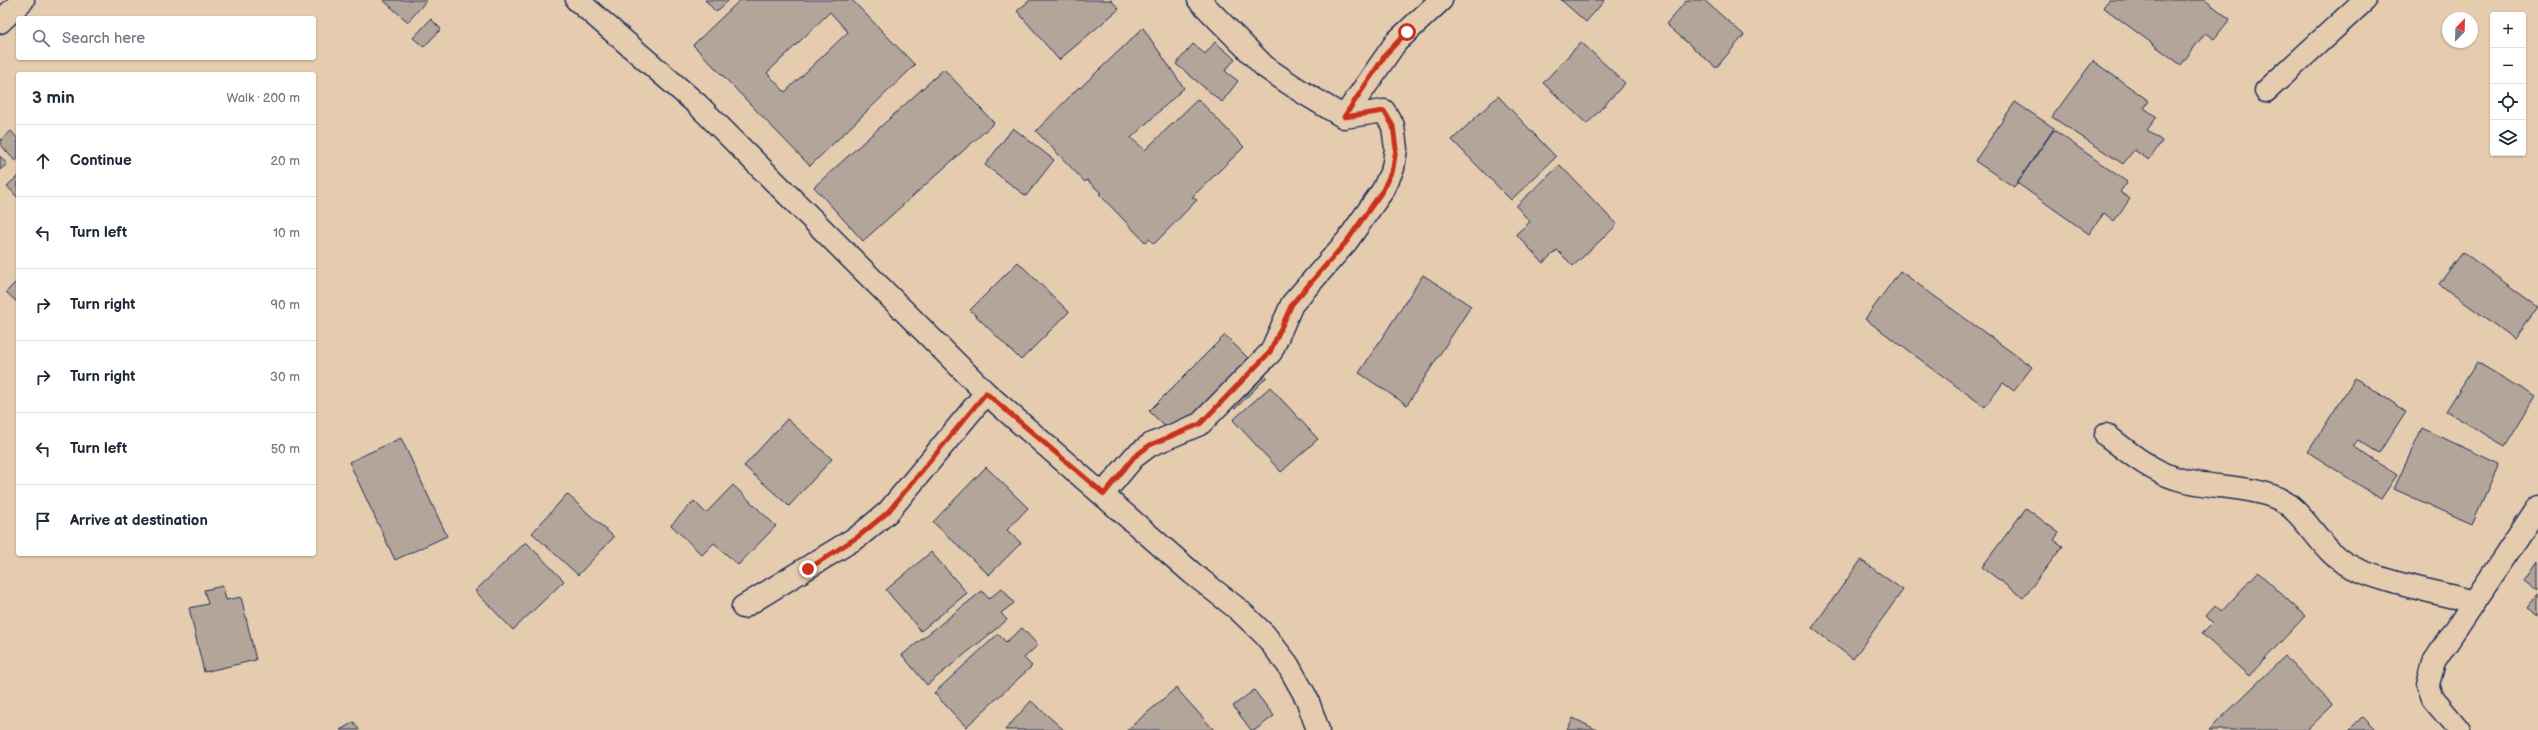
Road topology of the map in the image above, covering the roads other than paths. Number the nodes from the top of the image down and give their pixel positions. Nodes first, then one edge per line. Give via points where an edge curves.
1 (23, 0) edge
2 (577, 0) edge
3 (1199, 0) edge
4 (1441, 0) edge
5 (2365, 0) edge
6 (0, 22) edge
7 (2266, 91) dead end
8 (1344, 117) junction
9 (986, 393) junction
10 (2106, 435) dead end
11 (1104, 494) junction
12 (2538, 507) edge
13 (2474, 602) junction
14 (742, 607) dead end
15 (1318, 730) edge
16 (2459, 730) edge

1 - 6 street
2 - 9 street via 698,105
3 - 8 street via 1265,67
4 - 8 street via 1396,42
5 - 7 street
8 - 11 street via 1384,111 1393,126 1396,149 1393,168 1383,190 1347,241 1292,304 1270,352 1200,424 1150,445 1134,457
9 - 11 street
9 - 14 street via 888,512 859,536
10 - 13 street via 2149,466 2175,478 2280,499 2324,546 2346,564 2373,575
11 - 15 street via 1192,573 1240,610 1265,635 1288,664 1307,699
12 - 13 street
13 - 16 street via 2434,662 2428,684 2433,699

